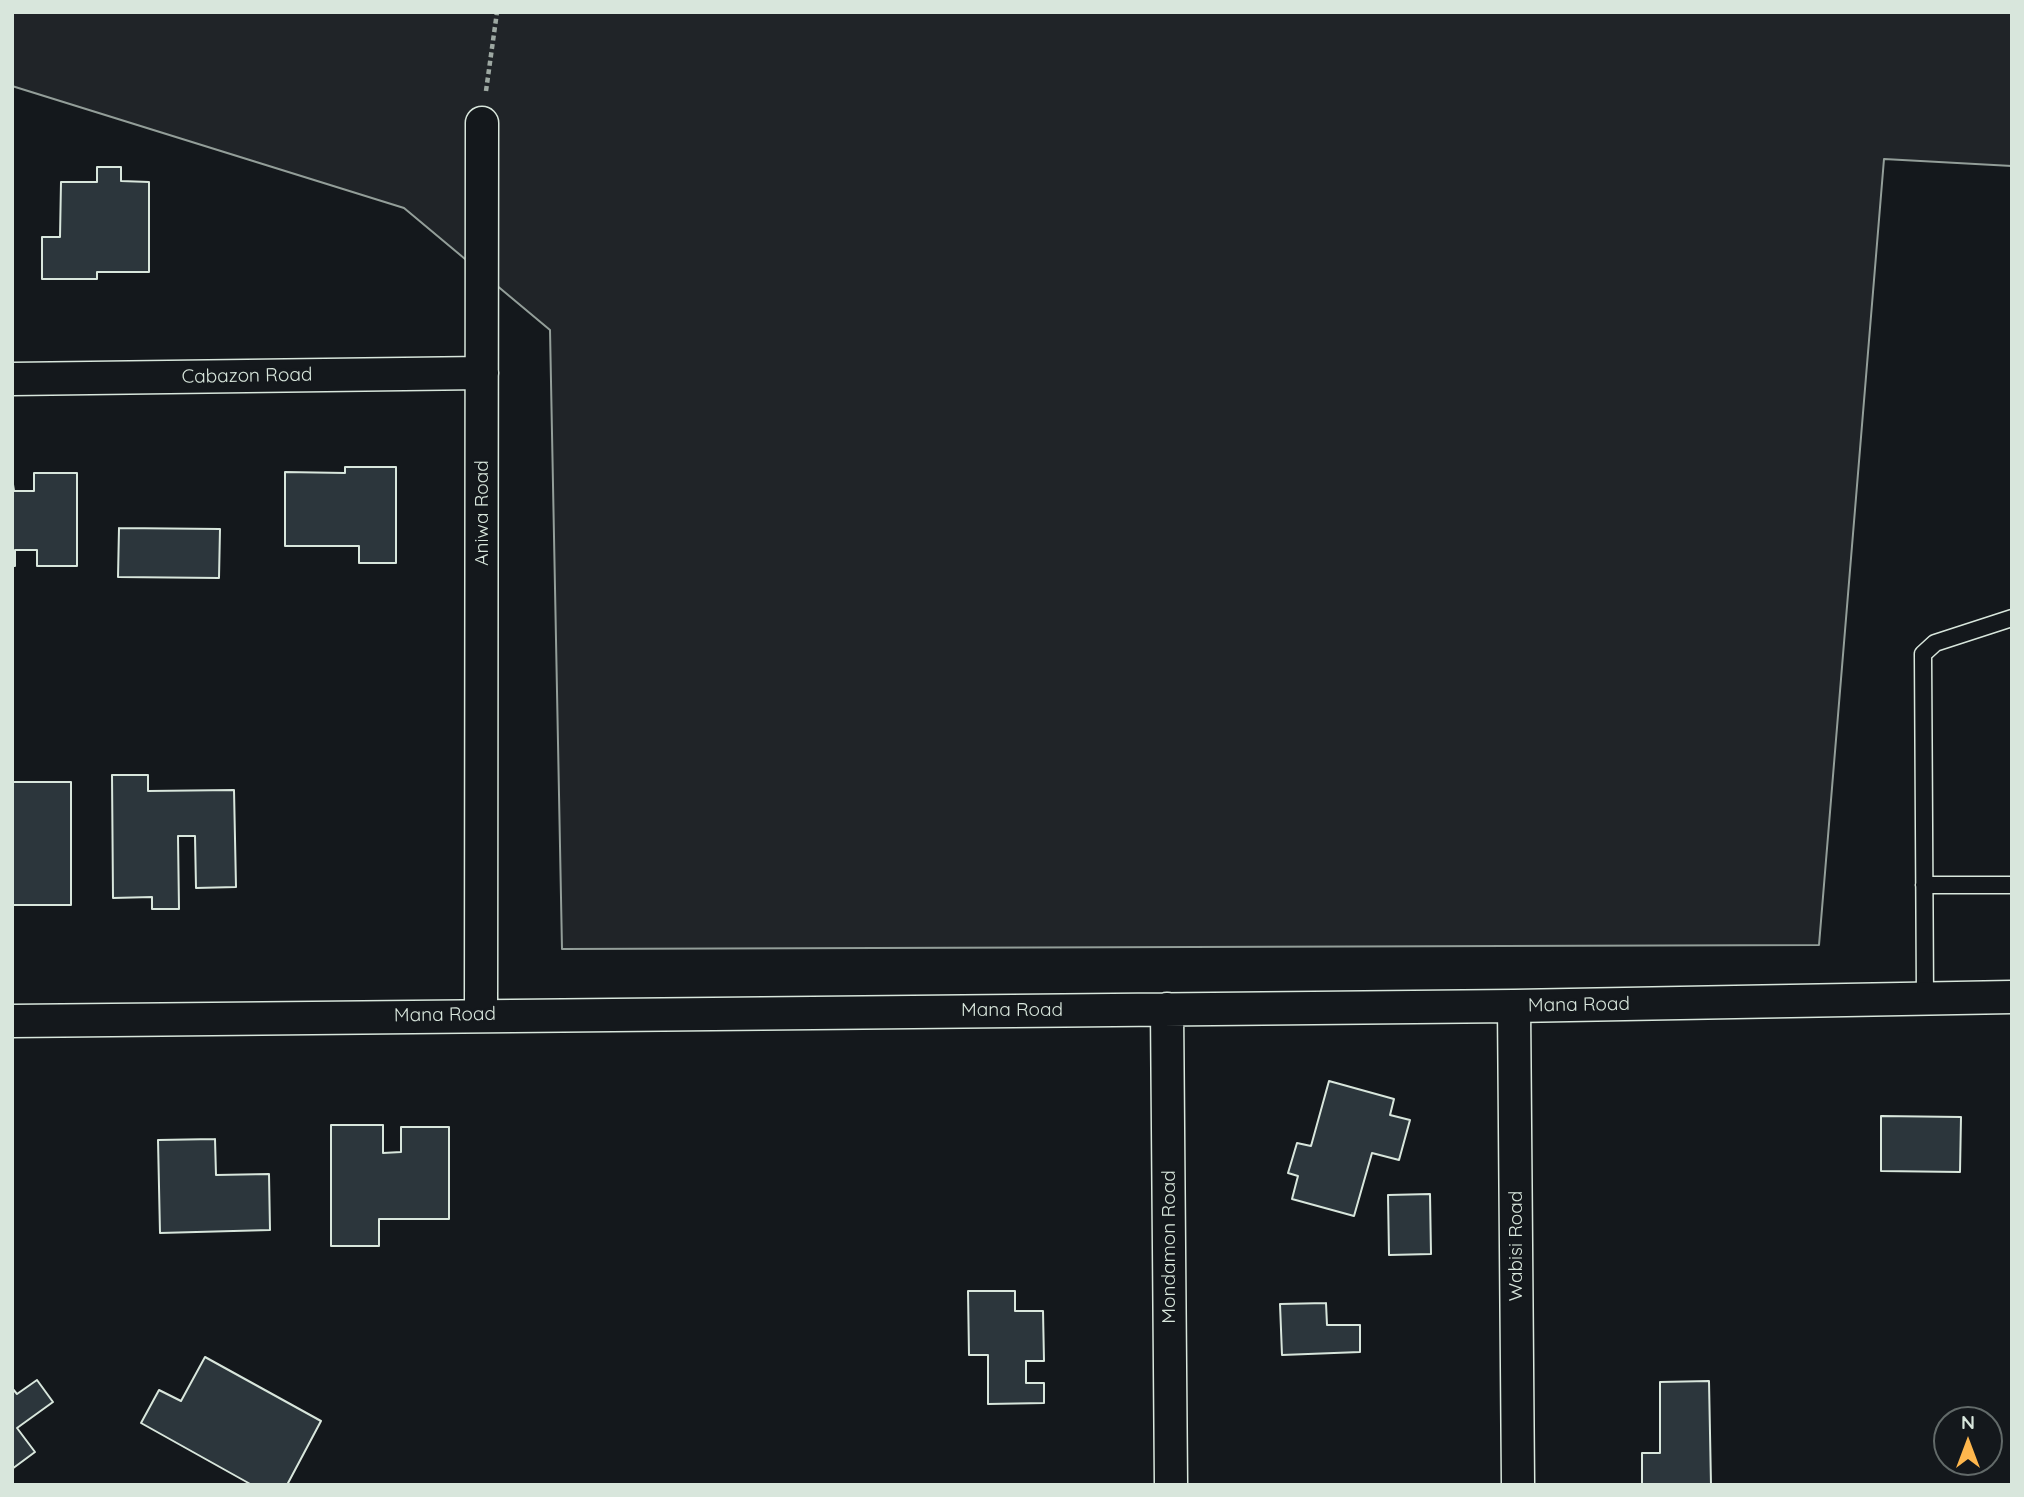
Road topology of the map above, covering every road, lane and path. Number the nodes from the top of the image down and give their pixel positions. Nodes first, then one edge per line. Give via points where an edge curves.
1 (497, 12) edge
2 (482, 124) joint
3 (482, 373) junction
4 (12, 379) edge
5 (2012, 618) edge
6 (2012, 885) edge
7 (1924, 886) junction
8 (2012, 997) edge
9 (1925, 998) junction
10 (1514, 1006) junction
11 (1167, 1009) junction
12 (481, 1015) junction
13 (12, 1021) edge
14 (1171, 1485) edge
15 (1518, 1485) edge

1 - 2 path
2 - 3 street, Aniwa Road
3 - 4 street, Cabazon Road
3 - 12 street, Aniwa Road
5 - 7 lane via 1934,643 1923,653
6 - 7 lane
7 - 9 lane
8 - 9 street, Mana Road
9 - 10 street, Mana Road
10 - 11 street, Mana Road
10 - 15 street, Wabisi Road
11 - 12 street, Mana Road
11 - 14 street, Mondamon Road
12 - 13 street, Mana Road

